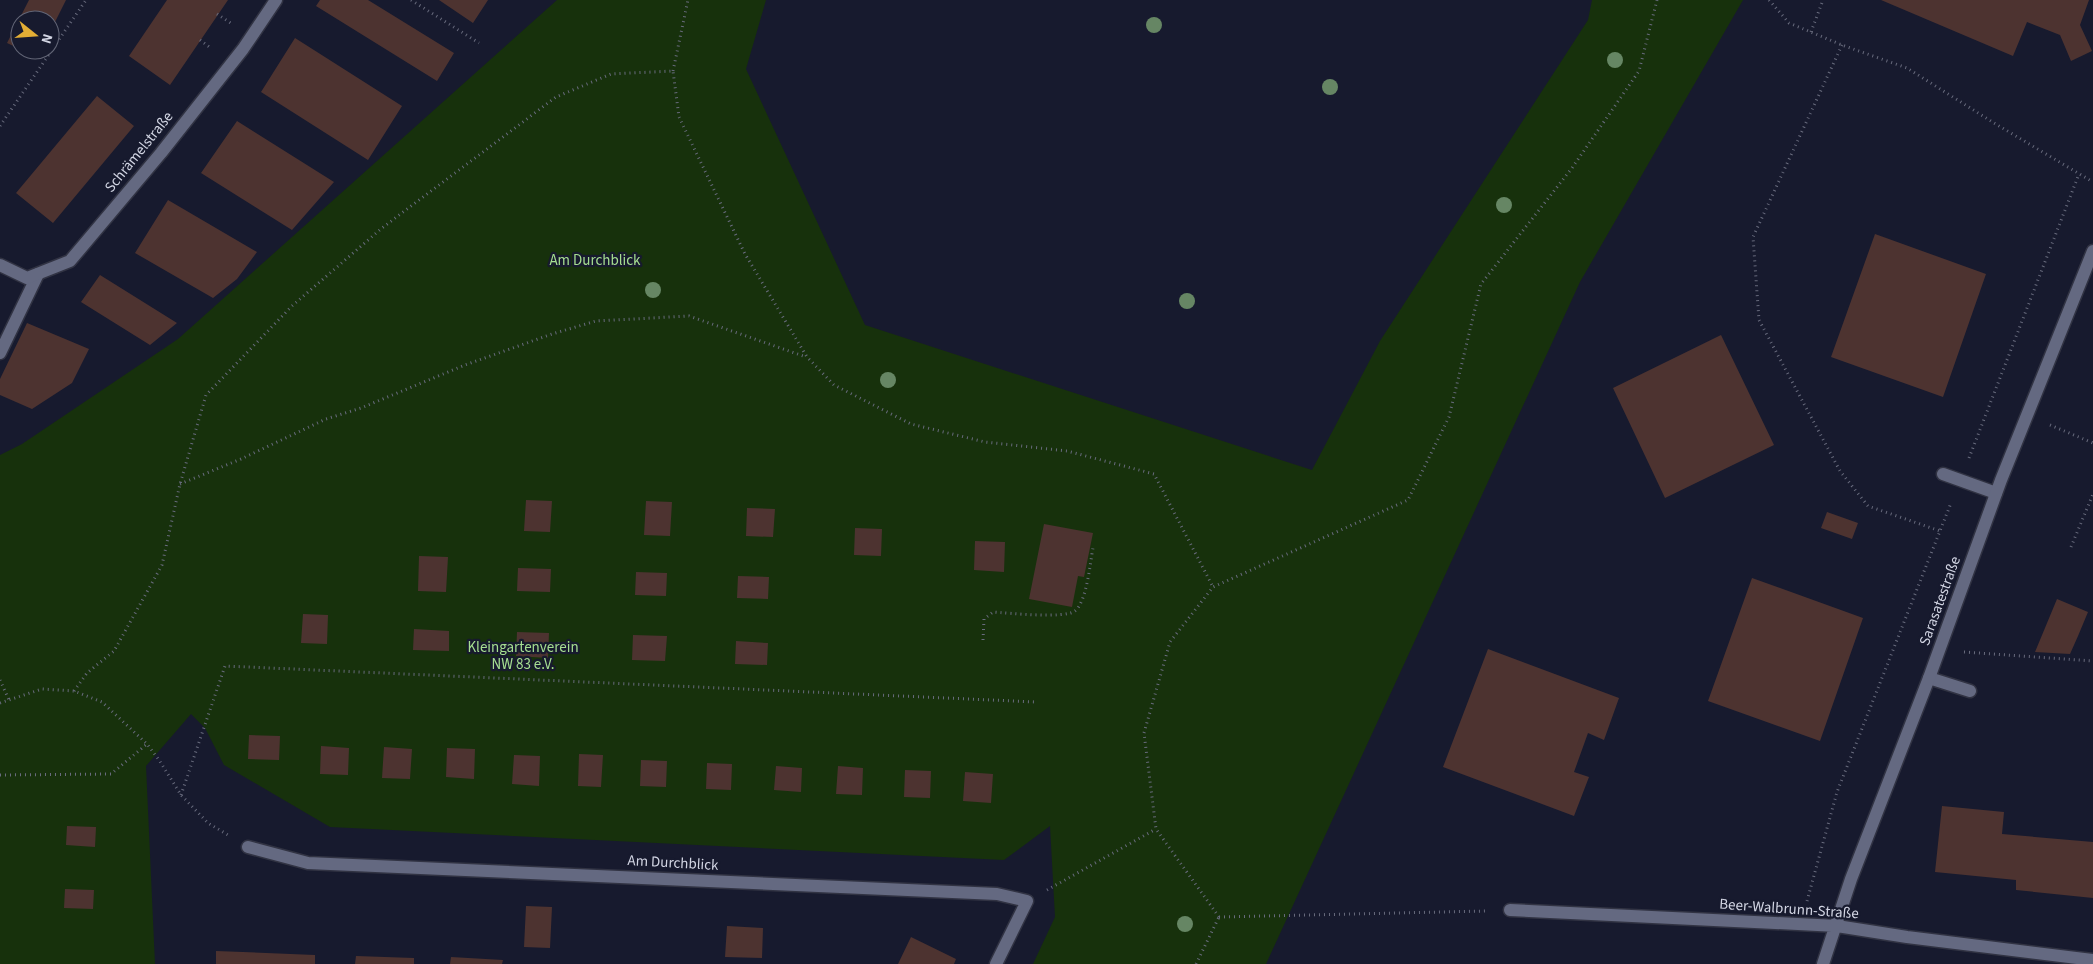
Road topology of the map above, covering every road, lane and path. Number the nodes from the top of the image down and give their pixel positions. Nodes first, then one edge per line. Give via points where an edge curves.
1 (86, 0) edge
2 (276, 0) edge
3 (411, 0) edge
4 (688, 0) edge
5 (1657, 0) edge
6 (1769, 0) edge
7 (1823, 0) edge
8 (1811, 32) junction
9 (479, 43) dead end
10 (1842, 45) junction
11 (672, 71) junction
12 (0, 126) edge
13 (2079, 174) junction
14 (2093, 182) edge
15 (2093, 251) edge
16 (0, 265) edge
17 (38, 274) junction
18 (0, 353) edge
19 (807, 357) junction
20 (2026, 415) junction
21 (2093, 443) edge
22 (1943, 474) dead end
23 (1961, 480) junction
24 (180, 484) junction
25 (1996, 493) junction
26 (2093, 494) edge
27 (1940, 531) junction
28 (2071, 547) dead end
29 (1093, 548) dead end
30 (1212, 587) junction
31 (983, 640) dead end
32 (1939, 650) junction
33 (2093, 661) edge
34 (1929, 678) junction
35 (0, 680) edge
36 (74, 691) junction
37 (1970, 691) dead end
38 (9, 700) dead end
39 (1036, 702) dead end
40 (0, 703) edge
41 (147, 744) junction
42 (0, 775) edge
43 (181, 795) junction
44 (1156, 829) junction
45 (248, 847) joint
46 (1027, 901) junction
47 (1510, 910) joint
48 (1219, 918) junction
49 (1801, 924) junction
50 (1837, 926) junction
51 (2093, 960) edge
52 (996, 964) edge
53 (1196, 964) edge
54 (1823, 964) edge

1 - 12 path
2 - 17 street, Schrämelstraße via 243,49 161,153 70,261
3 - 9 path
4 - 11 path
5 - 30 path via 1639,71 1572,168 1482,284 1449,417 1408,500
6 - 8 path via 1789,23
7 - 8 path
8 - 10 path
10 - 13 path via 1907,68
10 - 27 path via 1752,237 1759,320 1840,471 1868,506
11 - 19 path via 679,117 745,254
11 - 24 path via 611,74 556,97 382,228 292,306 206,395
13 - 14 path
13 - 23 path
15 - 20 street, Sarasatestraße
16 - 17 street, Schrämelstraße via 28,278
17 - 18 street
19 - 24 path via 688,316 596,321 465,365 326,420
19 - 30 path via 834,385 911,424 985,442 1068,452 1154,474
20 - 21 path
20 - 25 street, Sarasatestraße
22 - 23 street
23 - 25 street
23 - 27 path
24 - 36 path via 162,566 114,651 87,673
25 - 32 street, Sarasatestraße
26 - 28 path
27 - 49 path via 1837,792
29 - 31 path via 1083,597 1075,611 1064,615 993,612 984,619
30 - 44 path via 1170,642 1144,733
32 - 33 path
32 - 34 street, Sarasatestraße
34 - 37 street
34 - 50 street, Sarasatestraße via 1850,878
35 - 38 path
36 - 40 path via 42,688
36 - 41 path via 102,702
39 - 43 path via 225,666
41 - 42 path via 111,774
41 - 43 path
43 - 45 path via 208,823
44 - 46 path
44 - 48 path
45 - 46 street, Am Durchblick via 308,864 997,894
46 - 52 street
47 - 48 path
47 - 49 street, Beer-Walbrunn-Straße
48 - 53 path
49 - 50 street, Beer-Walbrunn-Straße
50 - 51 street, Beer-Walbrunn-Straße via 1907,938
50 - 54 street, Sarasatestraße

